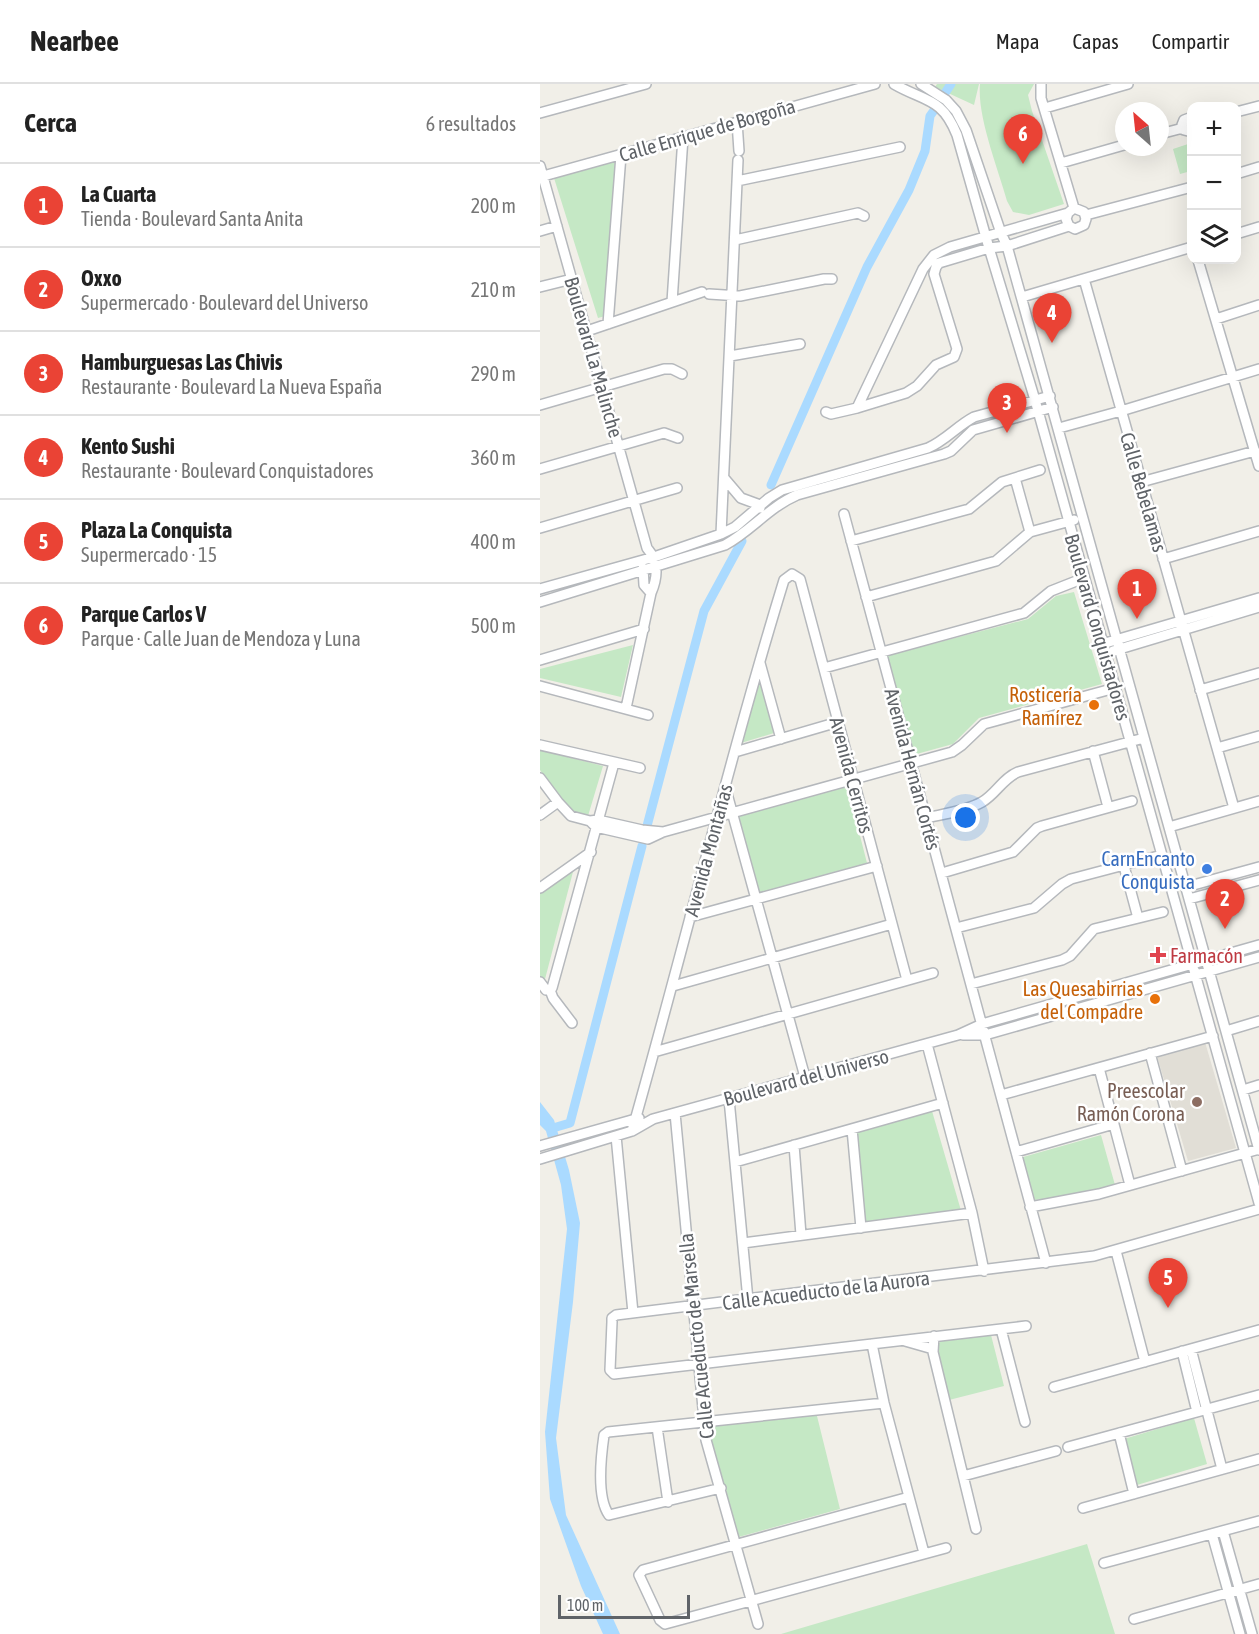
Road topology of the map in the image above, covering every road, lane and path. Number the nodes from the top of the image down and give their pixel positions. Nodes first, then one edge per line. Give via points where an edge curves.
1 (646, 84) edge
2 (875, 84) edge
3 (894, 84) edge
4 (1041, 84) edge
5 (1128, 84) edge
6 (924, 85) edge
7 (626, 87) edge
8 (1259, 106) edge
9 (1045, 108) junction
10 (1241, 111) edge
11 (540, 114) edge
12 (737, 122) junction
13 (1187, 130) edge
14 (1169, 133) edge
15 (682, 137) junction
16 (900, 147) dead end
17 (1115, 148) edge
18 (621, 155) junction
19 (1061, 163) junction
20 (1259, 167) edge
21 (1241, 172) edge
22 (541, 173) edge
23 (737, 181) junction
24 (1187, 188) edge
25 (1071, 211) junction
26 (1086, 215) junction
27 (864, 216) dead end
28 (557, 226) junction
29 (1069, 226) junction
30 (1259, 227) edge
31 (540, 231) edge
32 (1241, 232) edge
33 (1001, 233) junction
34 (986, 237) junction
35 (735, 240) junction
36 (1007, 246) junction
37 (989, 248) junction
38 (1187, 248) edge
39 (1199, 264) edge
40 (932, 265) junction
41 (572, 279) junction
42 (832, 279) dead end
43 (1084, 279) junction
44 (540, 287) edge
45 (731, 294) junction
46 (1022, 297) junction
47 (672, 302) junction
48 (1259, 305) edge
49 (1216, 319) junction
50 (608, 324) junction
51 (587, 331) junction
52 (800, 344) dead end
53 (730, 356) junction
54 (1259, 369) edge
55 (682, 374) dead end
56 (1233, 376) junction
57 (603, 387) junction
58 (1050, 396) junction
59 (1035, 400) junction
60 (540, 405) edge
61 (1053, 407) junction
62 (856, 408) junction
63 (1038, 411) junction
64 (1121, 411) junction
65 (826, 412) dead end
66 (1059, 428) junction
67 (678, 438) dead end
68 (1255, 439) edge
69 (619, 446) junction
70 (1255, 451) junction
71 (1259, 466) edge
72 (540, 469) edge
73 (1040, 470) dead end
74 (724, 478) junction
75 (1015, 478) junction
76 (1141, 482) junction
77 (677, 488) dead end
78 (635, 500) junction
79 (760, 505) junction
80 (844, 514) dead end
81 (764, 515) junction
82 (1082, 518) junction
83 (1068, 521) junction
84 (540, 528) edge
85 (1259, 531) edge
86 (1030, 532) junction
87 (721, 534) junction
88 (851, 541) junction
89 (647, 548) junction
90 (654, 557) junction
91 (644, 559) junction
92 (1163, 559) junction
93 (657, 567) junction
94 (643, 571) junction
95 (792, 574) joint
96 (1084, 578) junction
97 (540, 589) edge
98 (651, 594) junction
99 (866, 597) junction
100 (1259, 598) edge
101 (540, 602) edge
102 (1259, 608) edge
103 (1182, 626) junction
104 (644, 629) junction
105 (1117, 645) junction
106 (1103, 649) junction
107 (881, 652) junction
108 (540, 660) edge
109 (759, 661) junction
110 (824, 668) junction
111 (1259, 673) edge
112 (540, 686) edge
113 (1115, 688) junction
114 (1200, 690) junction
115 (626, 708) junction
116 (648, 715) dead end
117 (838, 722) junction
118 (1259, 736) edge
119 (781, 738) junction
120 (1144, 738) junction
121 (1130, 741) junction
122 (540, 746) edge
123 (1217, 748) junction
124 (1094, 751) junction
125 (735, 752) junction
126 (614, 763) junction
127 (911, 763) junction
128 (640, 768) dead end
129 (540, 778) edge
130 (854, 779) junction
131 (725, 788) junction
132 (1132, 801) dead end
133 (1259, 801) edge
134 (558, 802) junction
135 (1108, 807) junction
136 (1234, 808) junction
137 (732, 813) junction
138 (540, 815) edge
139 (717, 818) junction
140 (926, 818) junction
141 (595, 823) junction
142 (1169, 827) junction
143 (591, 852) junction
144 (1162, 855) junction
145 (876, 866) junction
146 (1124, 866) junction
147 (1256, 868) edge
148 (942, 873) junction
149 (1257, 880) edge
150 (1186, 887) junction
151 (540, 888) edge
152 (756, 899) junction
153 (1189, 899) junction
154 (1163, 912) dead end
155 (690, 917) junction
156 (1138, 918) junction
157 (892, 924) junction
158 (956, 928) junction
159 (1259, 945) edge
160 (1259, 957) edge
161 (772, 958) junction
162 (1206, 960) junction
163 (1192, 964) junction
164 (1209, 971) junction
165 (933, 973) dead end
166 (1196, 975) junction
167 (907, 980) junction
168 (971, 984) junction
169 (673, 986) junction
170 (545, 987) edge
171 (788, 1014) junction
172 (1259, 1022) edge
173 (572, 1023) dead end
174 (982, 1024) junction
175 (1226, 1031) junction
176 (958, 1035) junction
177 (985, 1035) junction
178 (1212, 1036) junction
179 (927, 1044) junction
180 (654, 1052) junction
181 (1150, 1053) junction
182 (1099, 1068) junction
183 (805, 1077) junction
184 (1259, 1085) edge
185 (1243, 1090) junction
186 (1001, 1095) junction
187 (729, 1099) junction
188 (943, 1102) junction
189 (675, 1113) junction
190 (636, 1118) junction
191 (654, 1119) junction
192 (1114, 1124) junction
193 (852, 1129) junction
194 (632, 1131) junction
195 (584, 1133) junction
196 (616, 1136) junction
197 (544, 1145) edge
198 (794, 1145) junction
199 (582, 1146) junction
200 (1259, 1149) edge
201 (1016, 1152) junction
202 (1244, 1153) junction
203 (540, 1159) edge
204 (735, 1162) junction
205 (1182, 1171) junction
206 (1130, 1185) junction
207 (1259, 1203) edge
208 (1030, 1207) junction
209 (1259, 1209) edge
210 (972, 1213) junction
211 (861, 1228) junction
212 (801, 1236) junction
213 (743, 1243) junction
214 (1116, 1251) junction
215 (1046, 1263) junction
216 (984, 1271) junction
217 (748, 1300) junction
218 (692, 1306) junction
219 (633, 1313) junction
220 (1026, 1326) dead end
221 (1000, 1329) junction
222 (1259, 1330) edge
223 (934, 1336) junction
224 (903, 1340) junction
225 (872, 1344) junction
226 (933, 1348) junction
227 (1186, 1350) junction
228 (1145, 1362) junction
229 (697, 1364) junction
230 (1054, 1387) dead end
231 (1259, 1395) edge
232 (884, 1403) junction
233 (1202, 1411) junction
234 (703, 1421) junction
235 (1025, 1422) dead end
236 (657, 1427) junction
237 (1119, 1433) junction
238 (1068, 1447) dead end
239 (1056, 1452) dead end
240 (1259, 1459) edge
241 (1221, 1469) junction
242 (963, 1476) junction
243 (720, 1488) junction
244 (1134, 1494) junction
245 (909, 1497) junction
246 (668, 1502) junction
247 (1083, 1508) dead end
248 (1259, 1521) edge
249 (976, 1529) dead end
250 (1224, 1531) junction
251 (1212, 1534) junction
252 (736, 1545) junction
253 (946, 1548) dead end
254 (924, 1553) junction
255 (1104, 1563) dead end
256 (1259, 1584) edge
257 (1239, 1589) junction
258 (1229, 1592) junction
259 (752, 1602) junction
260 (1134, 1619) dead end
261 (758, 1623) dead end
262 (1240, 1634) edge
263 (1252, 1634) edge

1 - 7 street
2 - 12 street, Calle Enrique de Borgoña
3 - 34 street, Boulevard Conquistadores via 936,103 950,117
4 - 9 street
5 - 9 street
6 - 33 street, Boulevard Conquistadores via 946,100 966,130
7 - 11 street
8 - 10 street
9 - 19 street
12 - 15 street, Calle Enrique de Borgoña
12 - 23 street
13 - 14 street
15 - 18 street, Calle Enrique de Borgoña
15 - 47 street
16 - 23 street
17 - 19 street
18 - 22 street, Calle Enrique de Borgoña
18 - 50 street
19 - 25 street
20 - 21 street
22 - 28 street, Boulevard La Malinche
23 - 35 street
24 - 26 street
25 - 26 street via 1082,210
25 - 29 street via 1066,219
25 - 33 street
26 - 29 street via 1082,227
27 - 35 street via 858,213
28 - 31 street
28 - 41 street, Boulevard La Malinche
29 - 36 street
30 - 32 street
33 - 34 street
33 - 36 street, Boulevard Conquistadores
34 - 37 street, Boulevard Conquistadores
34 - 40 street via 940,251
35 - 45 street
36 - 37 street
36 - 46 street, Boulevard Conquistadores
37 - 40 street
37 - 59 street, Boulevard Conquistadores
38 - 43 street
39 - 49 street
40 - 62 street
40 - 62 street via 957,349 954,357 936,365 906,393
41 - 44 street
41 - 51 street, Boulevard La Malinche
42 - 45 street via 740,296
43 - 46 street
43 - 64 street, Calle Bebelamas
45 - 47 street via 705,293
45 - 53 street
46 - 58 street, Boulevard Conquistadores
47 - 50 street
48 - 49 street
49 - 56 street
50 - 51 street
51 - 57 street, Boulevard La Malinche
52 - 53 street
53 - 74 street
54 - 56 street
55 - 57 street via 664,369
56 - 64 street
56 - 68 street
57 - 60 street
57 - 69 street, Boulevard La Malinche
58 - 59 street
58 - 61 street, Boulevard Conquistadores
59 - 63 street, Boulevard Conquistadores
59 - 79 street via 974,417 928,447 782,490
61 - 63 street
61 - 66 street, Boulevard Conquistadores
62 - 65 street
63 - 81 street via 973,430 951,451 937,457 797,495
63 - 83 street, Boulevard Conquistadores
64 - 66 street
64 - 76 street, Calle Bebelamas
66 - 82 street, Boulevard Conquistadores
67 - 69 street via 664,432
68 - 70 street
69 - 72 street
69 - 78 street, Boulevard La Malinche
70 - 71 street
70 - 76 street
73 - 75 street
74 - 79 street via 741,498
74 - 87 street
75 - 86 street
75 - 88 street via 995,486 969,509
76 - 92 street, Calle Bebelamas
77 - 78 street
78 - 84 street
78 - 89 street, Boulevard La Malinche
79 - 81 street
79 - 87 street
80 - 88 street, Avenida Hernán Cortés
81 - 93 street via 725,545
82 - 83 street
82 - 105 street, Boulevard Conquistadores
83 - 86 street
83 - 96 street, Boulevard Conquistadores
85 - 92 street
86 - 99 street via 996,561
87 - 90 street
88 - 99 street, Avenida Hernán Cortés
89 - 90 street, Boulevard La Malinche
89 - 91 street, Boulevard La Malinche
90 - 91 street
90 - 93 street
91 - 94 street, Boulevard La Malinche
91 - 97 street
92 - 103 street, Calle Bebelamas
93 - 94 street
93 - 98 street
94 - 98 street via 644,585
94 - 101 street
95 - 109 street, Avenida Montañas via 784,580
95 - 110 street, Avenida Cerritos via 801,579
96 - 106 street, Boulevard Conquistadores
96 - 107 street via 1051,591 1024,613
98 - 104 street
99 - 107 street, Avenida Hernán Cortés
100 - 103 street
102 - 103 street
103 - 105 street
103 - 114 street, Calle Bebelamas
104 - 108 street
104 - 115 street
105 - 106 street
105 - 120 street, Boulevard Conquistadores
106 - 113 street, Boulevard Conquistadores
107 - 110 street
107 - 127 street, Avenida Hernán Cortés
109 - 119 street
109 - 125 street, Avenida Montañas
110 - 117 street, Avenida Cerritos
111 - 114 street
112 - 115 street
113 - 121 street, Boulevard Conquistadores
113 - 127 street via 984,724 957,749
114 - 123 street, Calle Bebelamas
115 - 116 street
117 - 119 street
117 - 130 street, Avenida Cerritos
118 - 123 street
119 - 125 street
120 - 121 street
120 - 142 street, Boulevard Conquistadores
121 - 124 street
121 - 144 street, Boulevard Conquistadores
122 - 126 street
123 - 136 street, Calle Bebelamas
124 - 135 street
124 - 140 street via 1013,774 978,804
125 - 131 street, Avenida Montañas
126 - 128 street
126 - 141 street
127 - 130 street
127 - 140 street, Avenida Hernán Cortés
129 - 134 street
130 - 137 street
130 - 145 street, Avenida Cerritos
131 - 137 street
131 - 139 street, Avenida Montañas
132 - 135 street
133 - 136 street
134 - 138 street
134 - 141 street via 571,816
135 - 148 street via 1039,827 1013,852
136 - 142 street
137 - 139 street
137 - 152 street
139 - 141 street via 663,832
139 - 155 street, Avenida Montañas
140 - 148 street, Avenida Hernán Cortés
141 - 143 street
142 - 150 street, Boulevard Conquistadores
143 - 151 street
143 - 170 street
144 - 146 street
144 - 163 street, Boulevard Conquistadores
145 - 152 street
145 - 157 street, Avenida Cerritos
146 - 156 street
146 - 158 street via 1066,881 1034,908
147 - 149 street
147 - 150 street
148 - 158 street, Avenida Hernán Cortés
149 - 153 street
150 - 153 street, Boulevard Conquistadores
152 - 155 street
152 - 161 street
153 - 162 street, Boulevard Conquistadores
154 - 156 street
155 - 169 street, Avenida Montañas
156 - 168 street via 1094,929 1062,960
157 - 161 street
157 - 167 street, Avenida Cerritos
158 - 168 street, Avenida Hernán Cortés
159 - 162 street, Boulevard del Universo
160 - 164 street, Boulevard del Universo
161 - 169 street
161 - 171 street
162 - 163 street, Boulevard del Universo
162 - 164 street, Boulevard Conquistadores
163 - 166 street, Boulevard Conquistadores
163 - 174 street, Boulevard del Universo
164 - 166 street, Boulevard del Universo
164 - 175 street, Boulevard Conquistadores
165 - 167 street
166 - 177 street, Boulevard del Universo
166 - 178 street, Boulevard Conquistadores
167 - 171 street
168 - 174 street, Avenida Hernán Cortés
169 - 180 street, Avenida Montañas
170 - 173 street
171 - 180 street
171 - 183 street
172 - 175 street
174 - 176 street, Boulevard del Universo
174 - 177 street, Avenida Hernán Cortés
175 - 185 street, Boulevard Conquistadores
176 - 177 street, Boulevard del Universo
176 - 179 street, Boulevard del Universo
177 - 186 street, Avenida Hernán Cortés
178 - 181 street
178 - 202 street, Boulevard Conquistadores
179 - 183 street, Boulevard del Universo
179 - 188 street
180 - 190 street, Avenida Montañas
181 - 182 street
181 - 205 street
182 - 186 street
182 - 192 street
183 - 187 street, Boulevard del Universo
184 - 185 street
185 - 200 street, Boulevard Conquistadores
186 - 201 street, Avenida Hernán Cortés
187 - 189 street, Boulevard del Universo
187 - 204 street
188 - 193 street
188 - 210 street
189 - 191 street, Boulevard del Universo
189 - 218 street, Calle Acueducto de Marsella
190 - 191 street, Boulevard del Universo
190 - 194 street, Avenida Montañas
190 - 195 street, Boulevard del Universo
191 - 194 street, Boulevard del Universo
192 - 201 street
192 - 206 street
193 - 198 street
193 - 211 street
194 - 196 street, Boulevard del Universo
195 - 197 street, Boulevard del Universo
195 - 199 street
196 - 199 street, Boulevard del Universo
196 - 219 street
198 - 204 street
198 - 212 street
199 - 203 street, Boulevard del Universo
200 - 202 street
201 - 208 street, Avenida Hernán Cortés
202 - 205 street
202 - 207 street, Boulevard Conquistadores
204 - 213 street
205 - 206 street
206 - 208 street
208 - 215 street, Avenida Hernán Cortés
209 - 214 street, Calle Acueducto de la Aurora
210 - 211 street
210 - 216 street
211 - 212 street
212 - 213 street
213 - 217 street
214 - 215 street, Calle Acueducto de la Aurora
214 - 228 street
215 - 216 street, Calle Acueducto de la Aurora
216 - 217 street, Calle Acueducto de la Aurora
217 - 218 street, Calle Acueducto de la Aurora
218 - 219 street, Calle Acueducto de la Aurora
218 - 229 street, Calle Acueducto de Marsella
219 - 229 street, Calle Acueducto de la Aurora via 612,1318 611,1373
220 - 221 street
221 - 223 street
221 - 235 street
222 - 227 street
223 - 224 street
223 - 226 street
224 - 225 street
224 - 226 street
225 - 229 street
225 - 232 street
226 - 242 street
227 - 228 street
227 - 233 street
228 - 230 street
229 - 234 street, Calle Acueducto de Marsella
231 - 233 street
232 - 234 street
232 - 245 street
233 - 237 street
233 - 241 street
234 - 236 street
234 - 243 street, Calle Acueducto de Marsella
236 - 246 street
236 - 246 street via 608,1432 604,1437 600,1477 607,1512 611,1515
237 - 238 street
237 - 244 street
239 - 242 street
240 - 241 street
241 - 244 street
242 - 249 street
243 - 246 street
243 - 252 street, Calle Acueducto de Marsella
244 - 247 street
245 - 252 street
245 - 254 street
248 - 250 street
250 - 251 street
250 - 257 street
251 - 255 street
251 - 258 street
252 - 259 street, Calle Acueducto de Marsella
252 - 259 street via 643,1570 639,1575 662,1623
253 - 254 street
254 - 259 street
256 - 257 street
257 - 258 street
257 - 263 street
258 - 260 street
258 - 262 street
259 - 261 street, Calle Acueducto de Marsella

